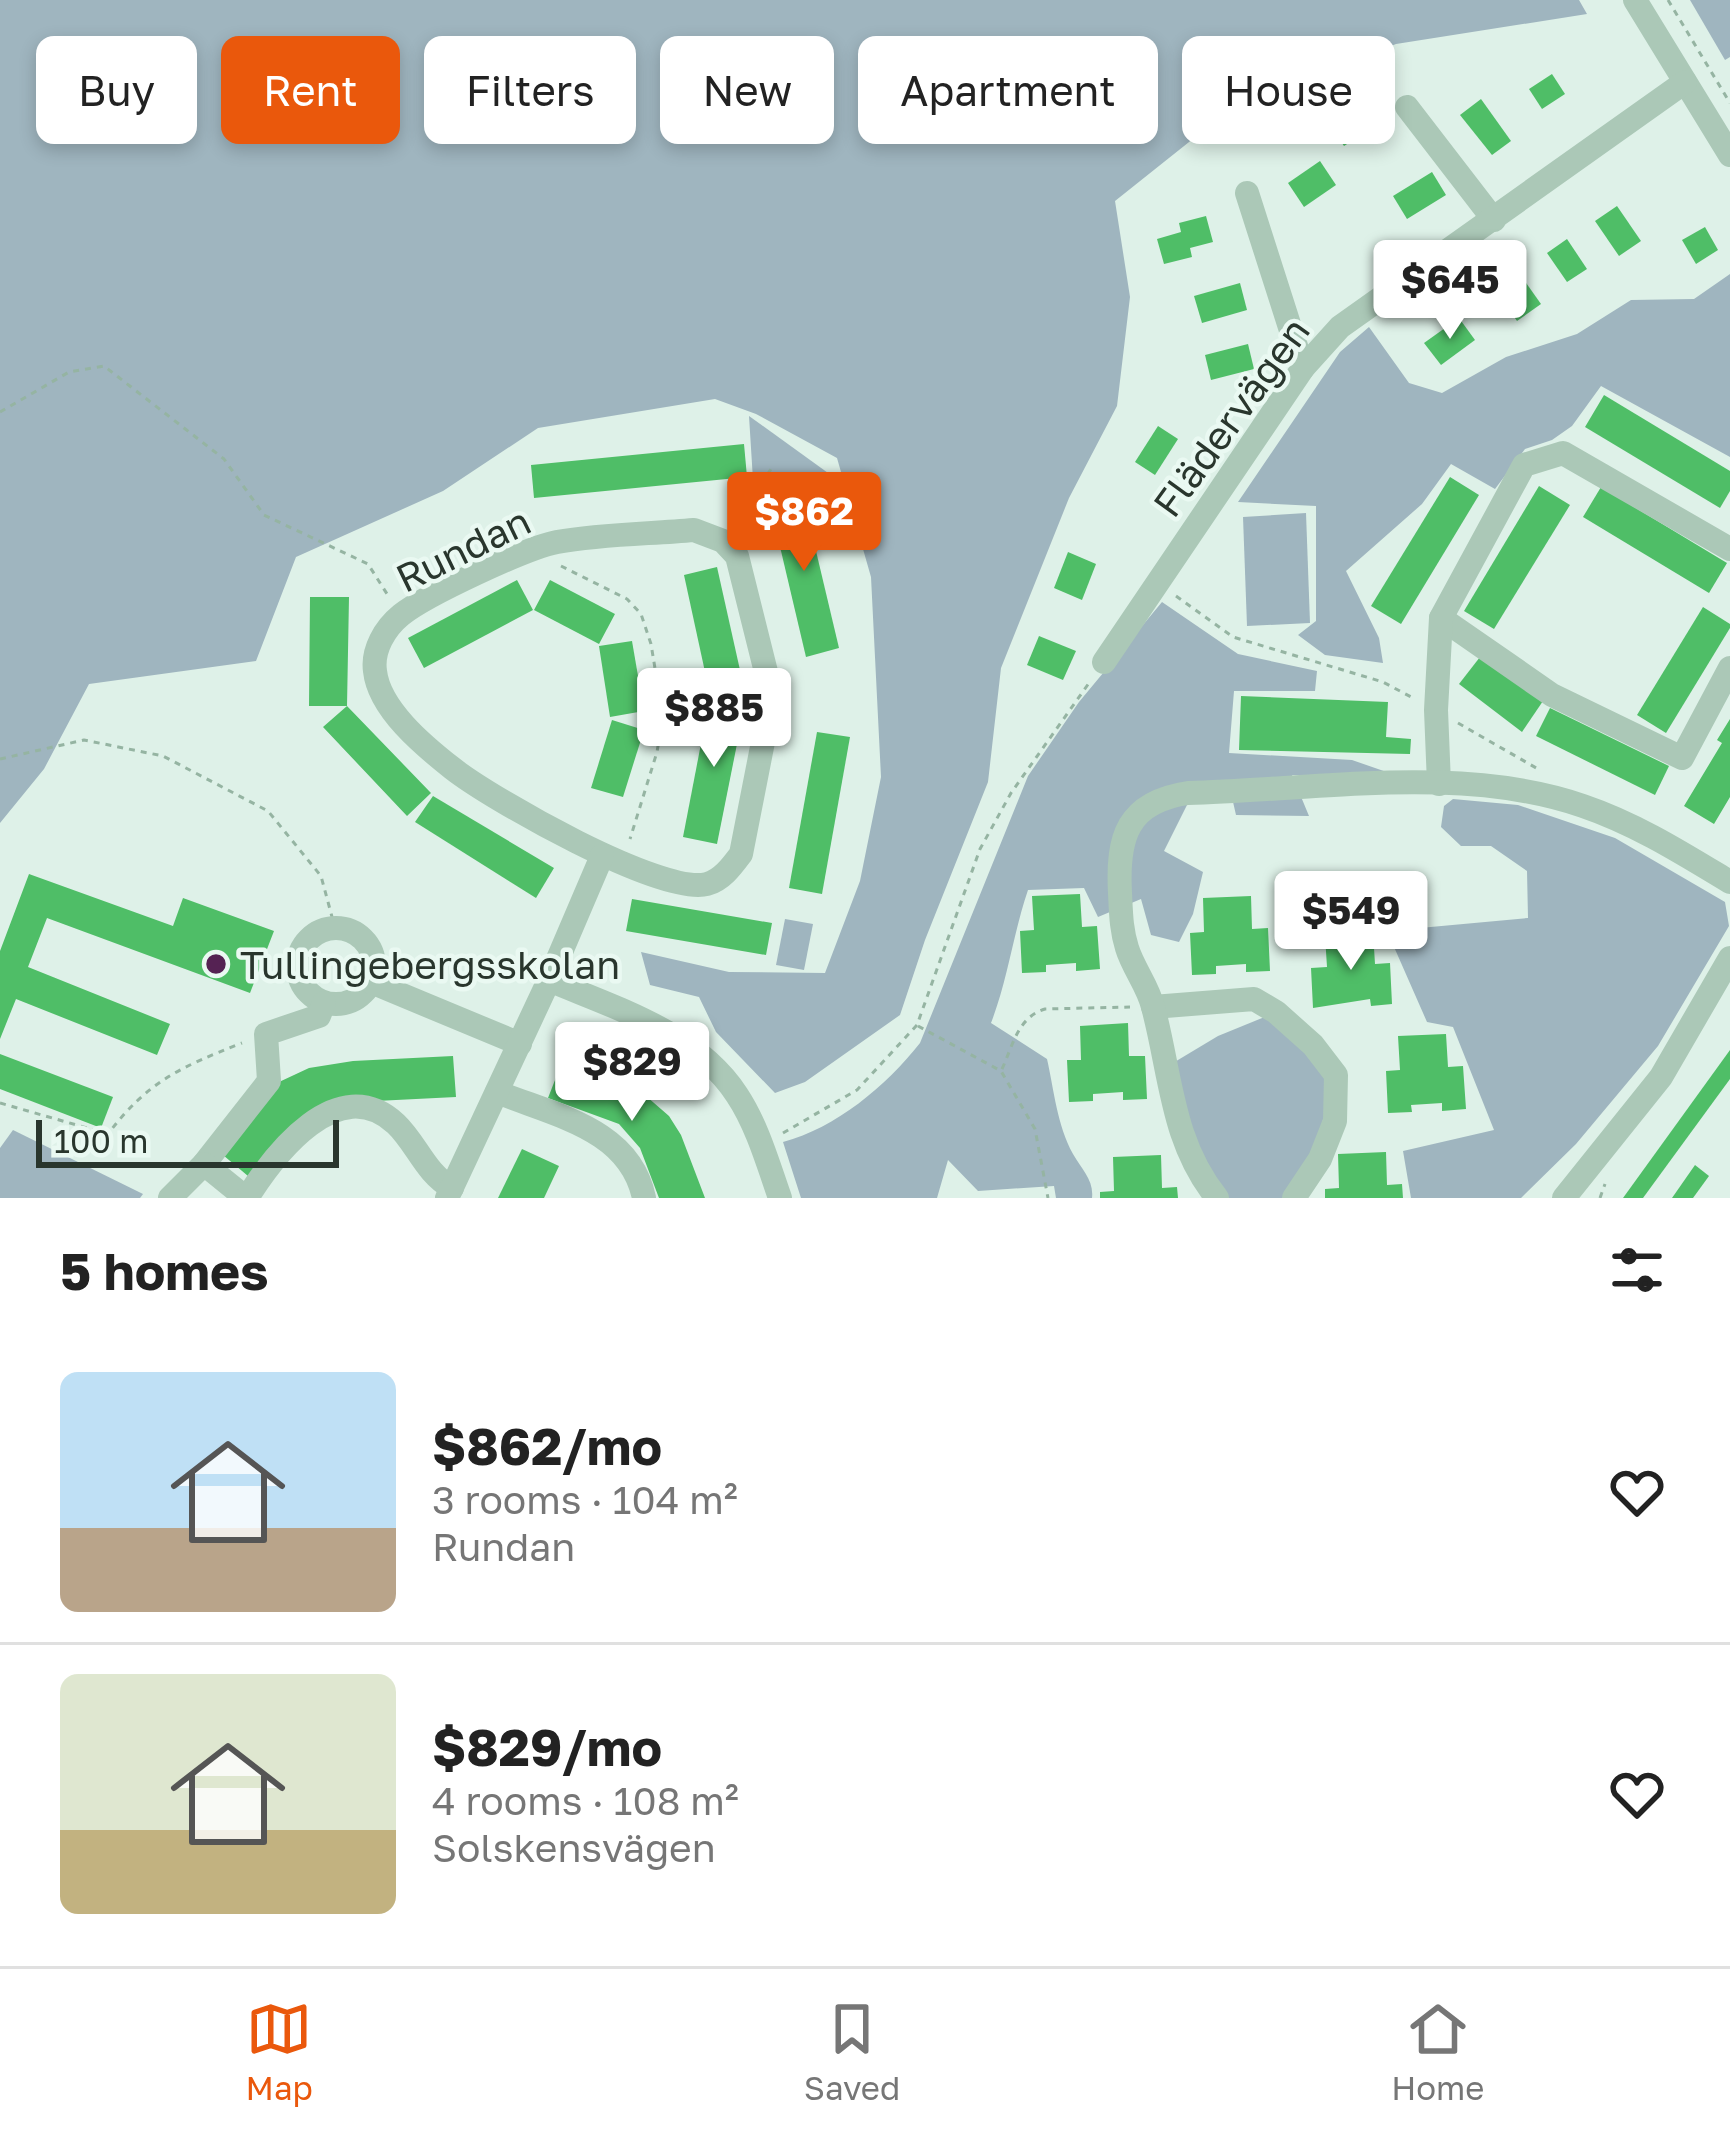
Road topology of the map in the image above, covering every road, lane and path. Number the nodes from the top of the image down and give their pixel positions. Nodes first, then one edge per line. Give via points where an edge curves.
1 (1635, 0) edge
2 (1668, 0) edge
3 (1685, 82) junction
4 (1730, 103) edge
5 (1407, 107) dead end
6 (1730, 155) edge
7 (1247, 193) dead end
8 (1494, 220) junction
9 (1303, 368) junction
10 (0, 412) edge
11 (771, 469) dead end
12 (723, 541) junction
13 (556, 542) junction
14 (1730, 549) edge
15 (401, 615) junction
16 (1442, 619) junction
17 (1104, 662) joint
18 (1730, 668) edge
19 (0, 759) edge
20 (1438, 784) junction
21 (612, 860) junction
22 (1730, 881) edge
23 (335, 928) junction
24 (1730, 958) edge
25 (549, 980) junction
26 (371, 982) junction
27 (324, 1003) junction
28 (1153, 1007) junction
29 (917, 1024) junction
30 (266, 1034) junction
31 (520, 1044) junction
32 (1001, 1071) junction
33 (497, 1092) junction
34 (0, 1103) edge
35 (760, 1144) junction
36 (204, 1164) junction
37 (450, 1193) edge
38 (170, 1198) edge
39 (246, 1198) edge
40 (644, 1198) edge
41 (780, 1198) edge
42 (1048, 1198) edge
43 (1217, 1198) edge
44 (1294, 1198) edge
45 (1564, 1198) edge

1 - 3 street
2 - 4 path
3 - 6 street
3 - 8 street, Flädervägen
5 - 8 street
7 - 9 street
8 - 9 street, Flädervägen via 1370,302
9 - 17 street, Flädervägen
10 - 15 path via 70,372 104,365 224,459 263,514 368,564
11 - 12 path
12 - 13 street, Rundan via 694,530
12 - 21 street, Rundan via 737,556 772,696 740,854 706,884
13 - 15 street, Rundan
13 - 21 path via 561,566 634,606 651,644 663,717 657,752
14 - 16 street via 1563,453 1524,465
15 - 21 street, Rundan via 380,638 374,666 390,708 457,772
16 - 18 street via 1552,695 1682,758
16 - 20 street
17 - 29 path via 980,849
19 - 23 path via 84,740 164,756 268,811 321,876
20 - 22 street via 1579,804
20 - 28 street via 1188,793 1147,807 1128,827 1119,863 1125,943
21 - 25 street
23 - 26 street via 368,945
23 - 27 street via 310,938 298,957 306,990
24 - 45 street via 1660,1077
25 - 31 street
25 - 35 street via 694,1049 722,1074
26 - 27 street via 357,999
26 - 31 street
27 - 30 street via 319,1016
28 - 32 path via 1034,1012
28 - 43 street via 1180,1136
28 - 44 street via 1254,999 1313,1045 1336,1075 1335,1121
29 - 32 path
29 - 35 path via 857,1090
30 - 34 path via 184,1066 135,1098 108,1134
30 - 36 street via 269,1081
31 - 33 street
32 - 42 path via 1035,1129
33 - 37 street
33 - 40 street via 616,1144
35 - 41 street
36 - 38 street
36 - 39 street
37 - 39 street via 394,1122 346,1109 319,1116 282,1148

